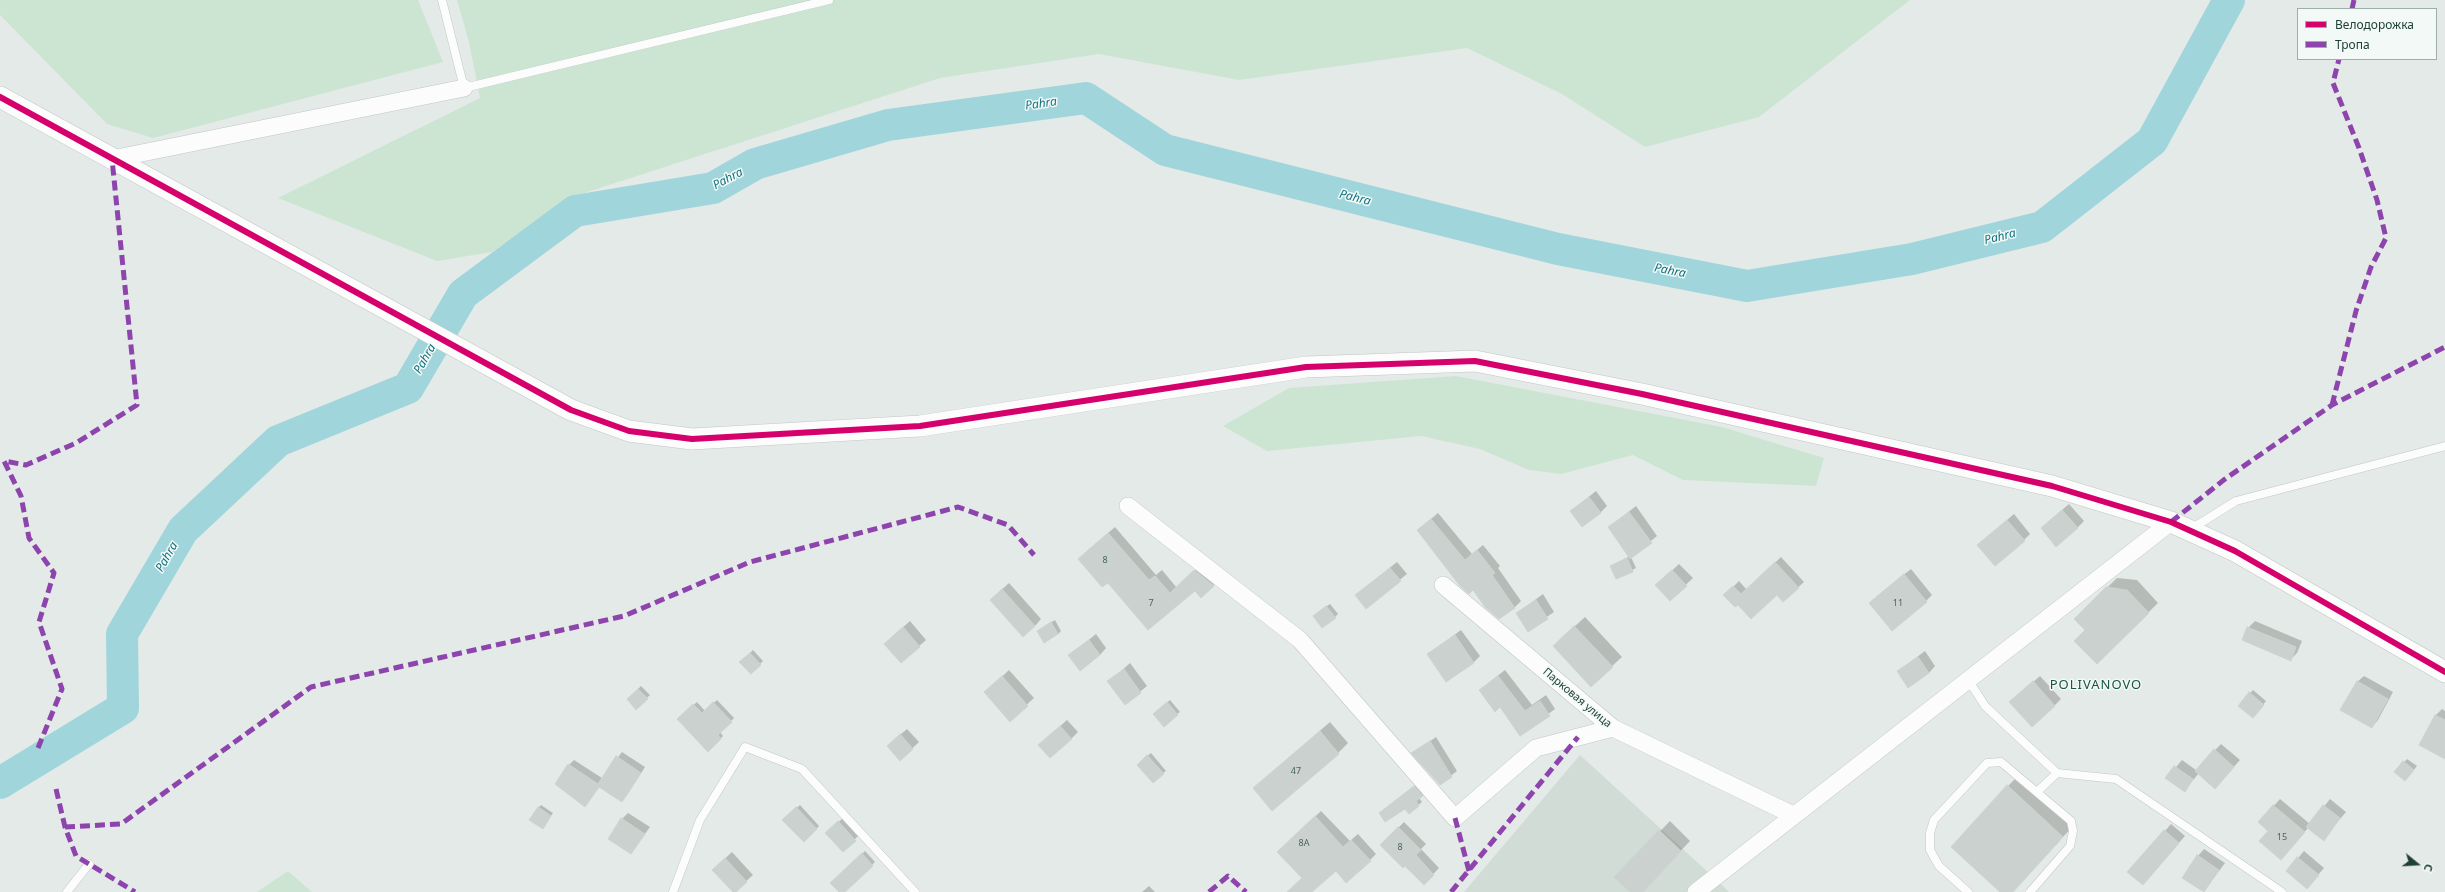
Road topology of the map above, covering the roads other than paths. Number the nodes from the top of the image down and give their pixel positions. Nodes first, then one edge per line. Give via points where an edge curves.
1 (442, 0) edge
2 (829, 0) edge
3 (464, 88) junction
4 (0, 97) edge
5 (112, 158) junction
6 (2445, 446) edge
7 (1128, 506) dead end
8 (2171, 522) junction
9 (2191, 530) junction
10 (1443, 585) dead end
11 (2445, 672) edge
12 (1969, 681) junction
13 (1613, 728) junction
14 (2057, 773) junction
15 (2038, 791) junction
16 (1793, 815) junction
17 (89, 864) dead end
18 (67, 892) edge
19 (672, 892) edge
20 (915, 892) edge
21 (1696, 892) edge
22 (1968, 892) edge
23 (2030, 892) edge
24 (2282, 892) edge

1 - 3 lane
2 - 3 lane
3 - 5 street
4 - 5 street
5 - 8 street via 571,410 629,431 692,439 920,426 1306,367 1475,361 1642,394 2052,486
6 - 9 lane via 2236,501
7 - 13 street via 1300,640 1455,818 1536,748
8 - 9 street
8 - 12 street
9 - 11 street via 2235,551
10 - 13 street, Парковая улица
12 - 14 lane via 1985,706
12 - 16 street
13 - 16 street, Парковая улица
14 - 15 lane
14 - 24 lane via 2116,779
15 - 22 lane via 2000,762 1987,763 1934,820 1930,833 1930,850 1939,866
15 - 23 lane via 2071,821 2073,832 2070,846
16 - 21 street
17 - 18 lane
19 - 20 lane via 700,820 745,747 802,769

